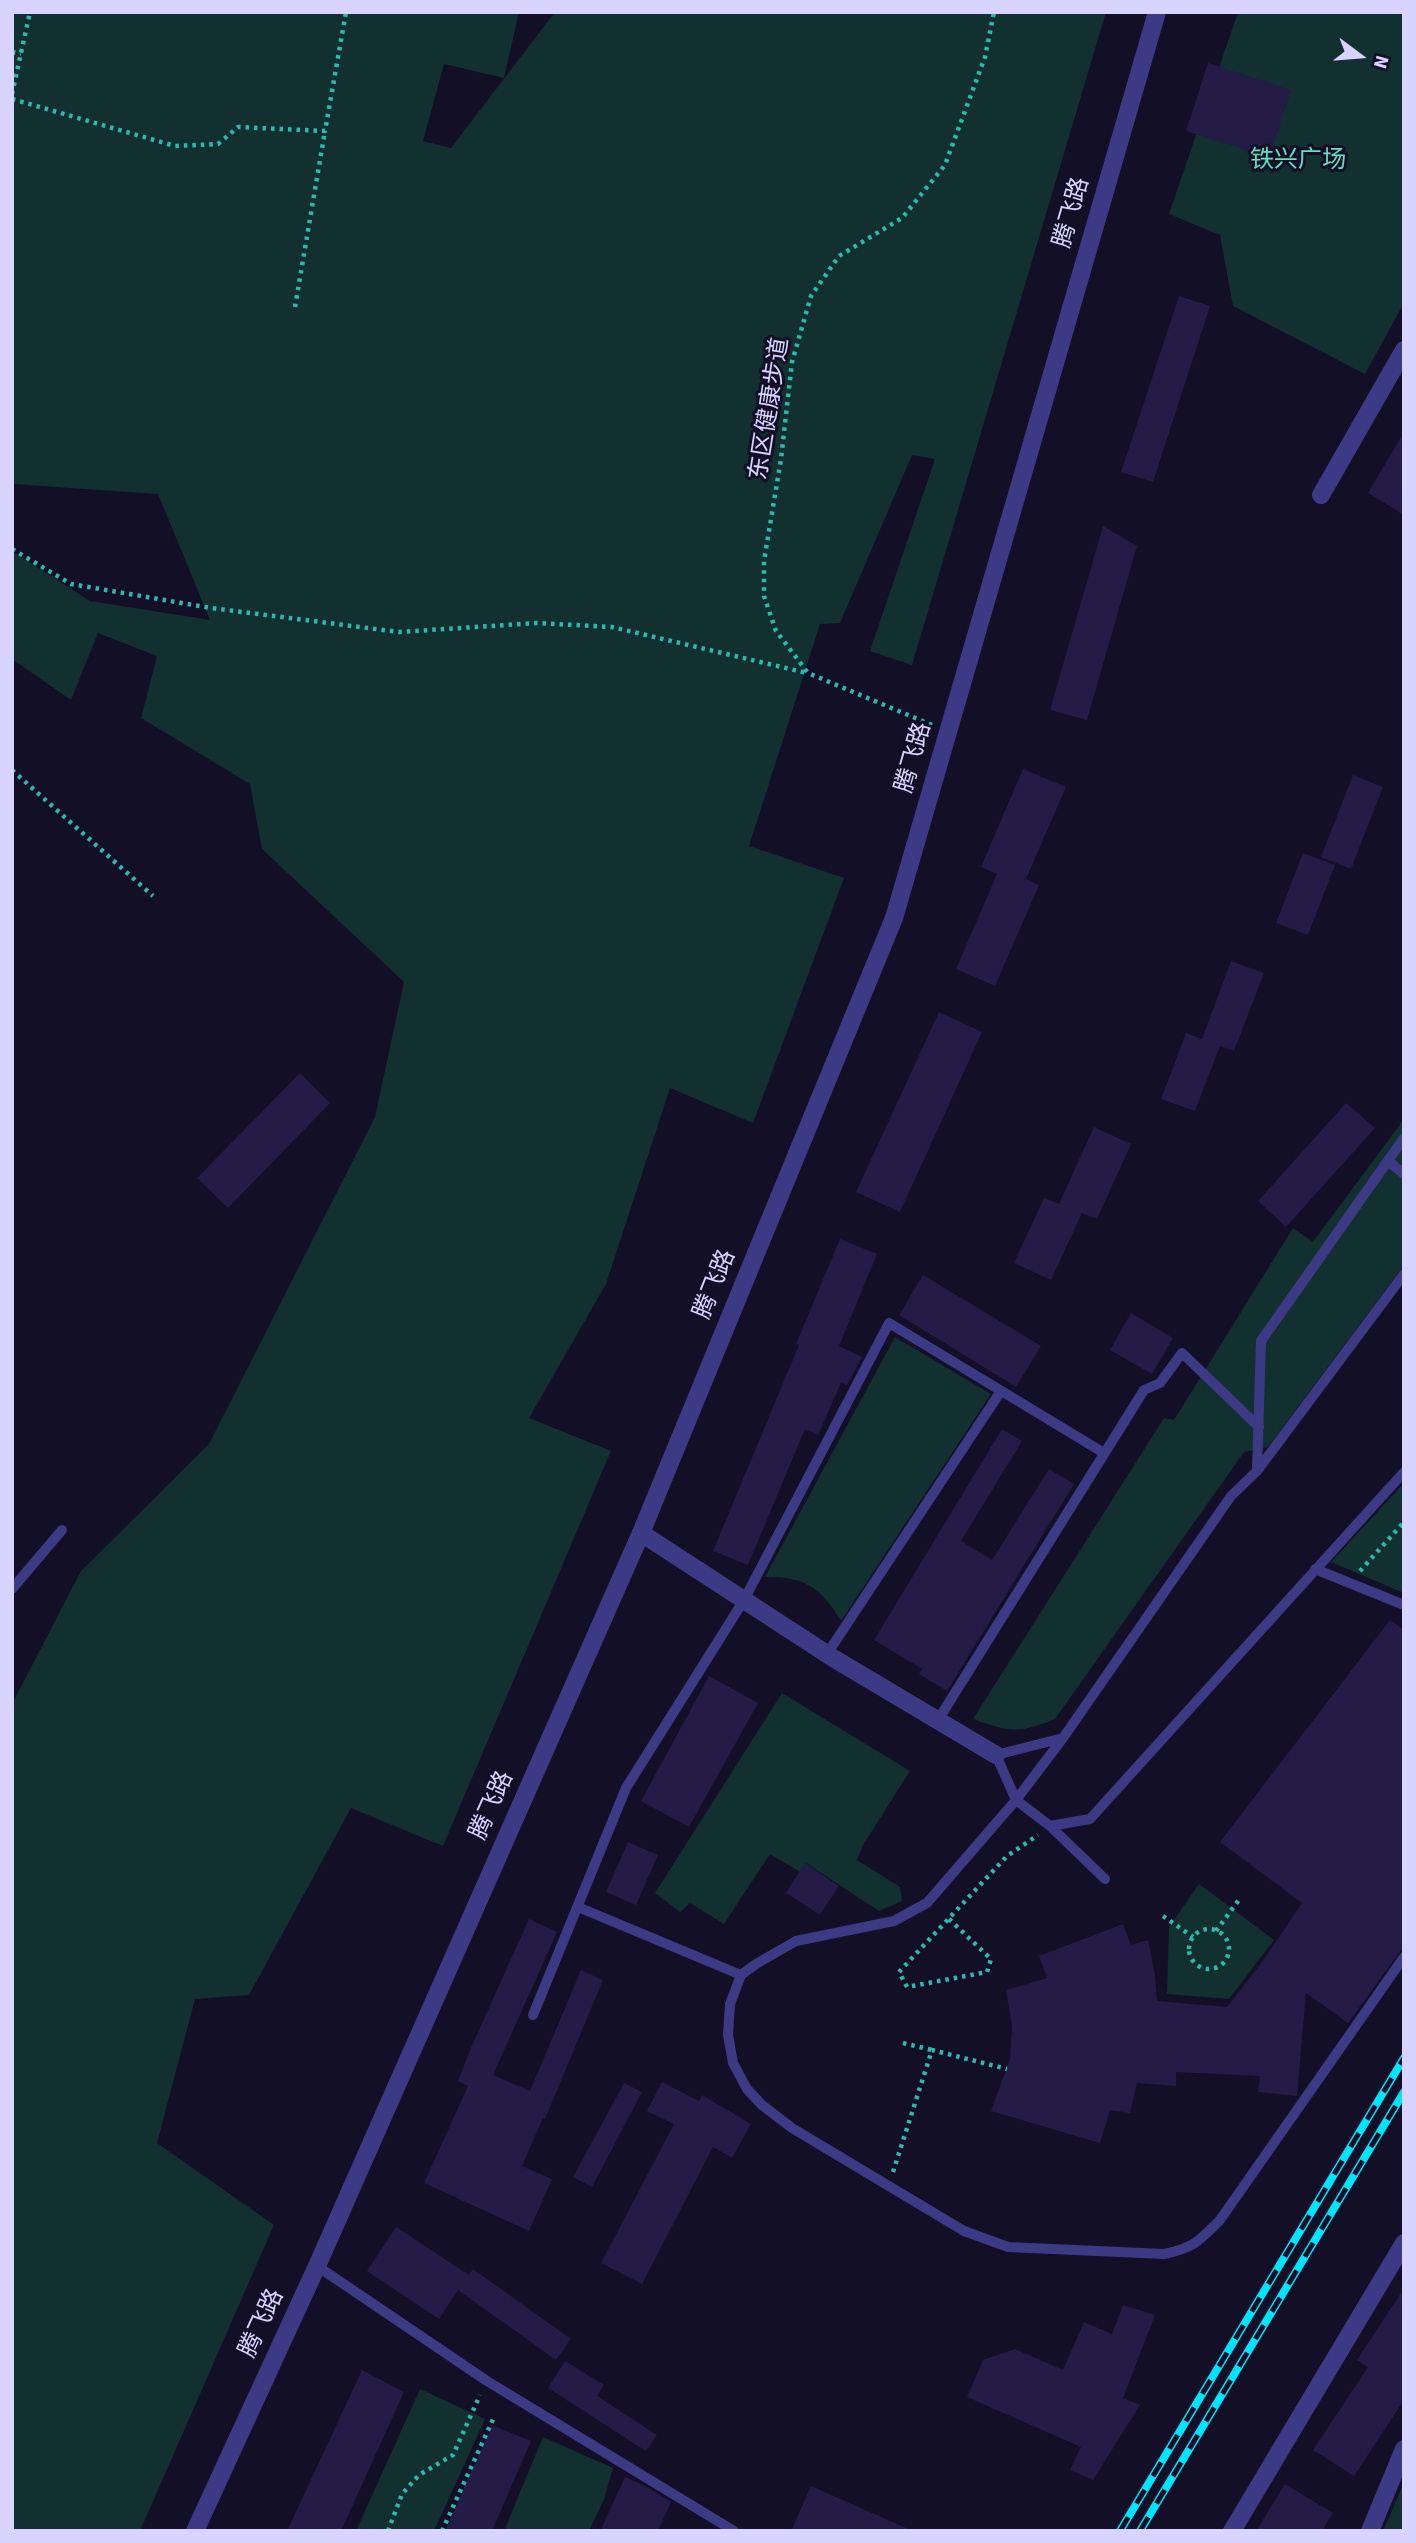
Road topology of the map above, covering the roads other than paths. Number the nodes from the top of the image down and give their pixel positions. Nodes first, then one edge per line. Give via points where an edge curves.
1 (1157, 12) edge
2 (1404, 350) edge
3 (1321, 495) dead end
4 (1404, 1138) edge
5 (1388, 1161) junction
6 (1404, 1174) edge
7 (1404, 1274) edge
8 (1001, 1391) junction
9 (1259, 1427) junction
10 (1104, 1453) junction
11 (1257, 1471) junction
12 (1404, 1472) edge
13 (62, 1530) dead end
14 (640, 1533) junction
15 (1315, 1569) junction
16 (12, 1589) edge
17 (744, 1601) junction
18 (1404, 1605) edge
19 (827, 1654) junction
20 (938, 1720) junction
21 (1063, 1738) junction
22 (996, 1755) junction
23 (1016, 1800) junction
24 (1050, 1826) junction
25 (1105, 1879) dead end
26 (578, 1907) junction
27 (1404, 1957) edge
28 (741, 1975) junction
29 (533, 2015) dead end
30 (1404, 2243) edge
31 (317, 2266) junction
32 (1404, 2449) edge
33 (195, 2531) edge
34 (734, 2531) edge
35 (1232, 2531) edge
36 (1370, 2531) edge

1 - 14 street, 腾飞路 via 894,918
2 - 3 street
4 - 5 lane
5 - 6 lane
5 - 9 lane via 1261,1341
7 - 11 lane
8 - 10 lane
8 - 17 lane via 889,1322
8 - 19 lane
9 - 10 lane via 1182,1353 1160,1383 1144,1390
9 - 11 lane
10 - 20 lane
11 - 21 lane via 1231,1496
12 - 15 lane
13 - 16 lane
14 - 17 street
14 - 31 street, 腾飞路
15 - 18 lane
15 - 24 lane via 1090,1819
17 - 19 street
17 - 26 lane via 626,1788
19 - 20 street
20 - 22 street
21 - 22 lane
21 - 23 lane
22 - 23 lane
23 - 24 lane
23 - 28 lane via 927,1903 894,1921 796,1941
24 - 25 lane
26 - 28 lane
26 - 29 lane
27 - 28 lane via 1220,2220 1187,2249 1164,2254 1008,2247 964,2231 792,2129 747,2089 733,2063 728,2035 730,2004
30 - 35 street
31 - 33 street, 腾飞路
31 - 34 lane via 486,2381
32 - 36 street

